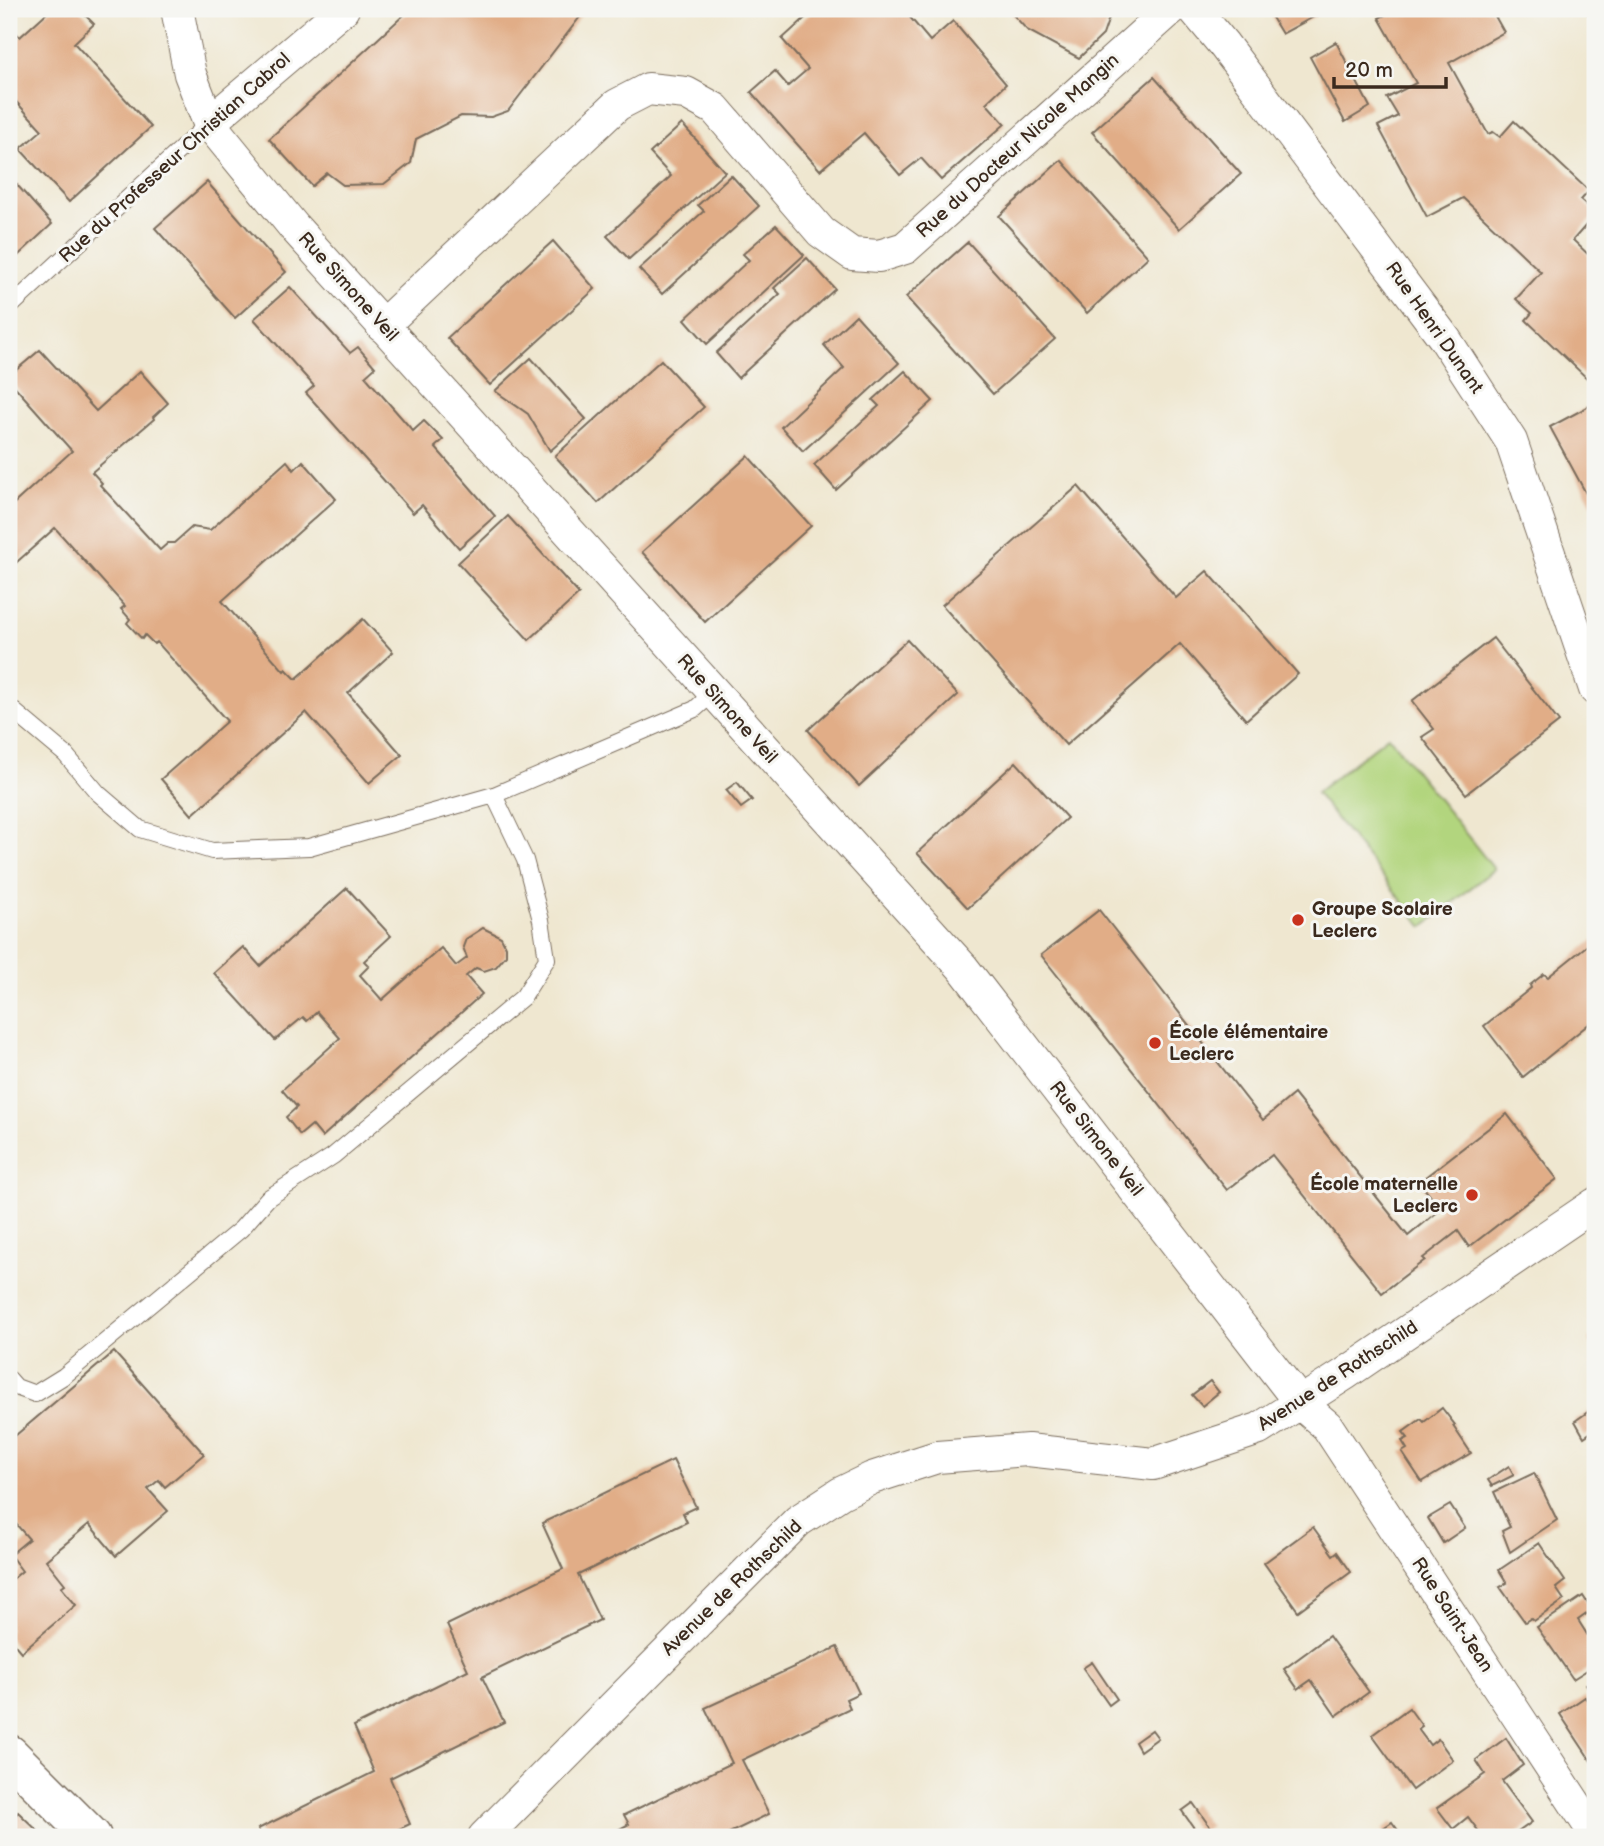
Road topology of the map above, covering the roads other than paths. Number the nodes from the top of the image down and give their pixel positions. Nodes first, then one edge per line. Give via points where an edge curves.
1 (177, 9) edge
2 (343, 9) edge
3 (1171, 9) edge
4 (1194, 9) edge
5 (209, 123) junction
6 (9, 308) edge
7 (382, 326) junction
8 (1595, 689) edge
9 (713, 693) junction
10 (9, 707) edge
11 (494, 795) junction
12 (1595, 1204) edge
13 (9, 1379) edge
14 (1301, 1404) junction
15 (14, 1769) edge
16 (1595, 1834) edge
17 (92, 1837) edge
18 (484, 1837) edge

1 - 5 street, Rue Simone Veil via 190,74
2 - 5 street, Rue du Professeur Christian Cabrol
3 - 7 street, Rue du Docteur Nicole Mangin via 905,248 879,256 852,254 821,232 715,109 686,93 648,89 617,105
4 - 8 street, Rue Henri Dunant via 1437,327 1511,441
5 - 6 lane, Rue du Professeur Christian Cabrol
5 - 7 street, Rue Simone Veil
7 - 9 street, Rue Simone Veil
9 - 11 lane via 695,709
9 - 14 street, Rue Simone Veil via 962,968
10 - 11 lane via 65,754 97,793 140,829 212,850 309,847
11 - 13 lane via 525,860 547,959 523,997 333,1156 268,1198 242,1228 64,1377 35,1394
12 - 14 street, Avenue de Rothschild
14 - 16 street, Rue Saint-Jean via 1327,1426
14 - 18 street, Avenue de Rothschild via 1259,1429 1153,1464 1028,1450 937,1457 841,1493 789,1530
15 - 17 main road

